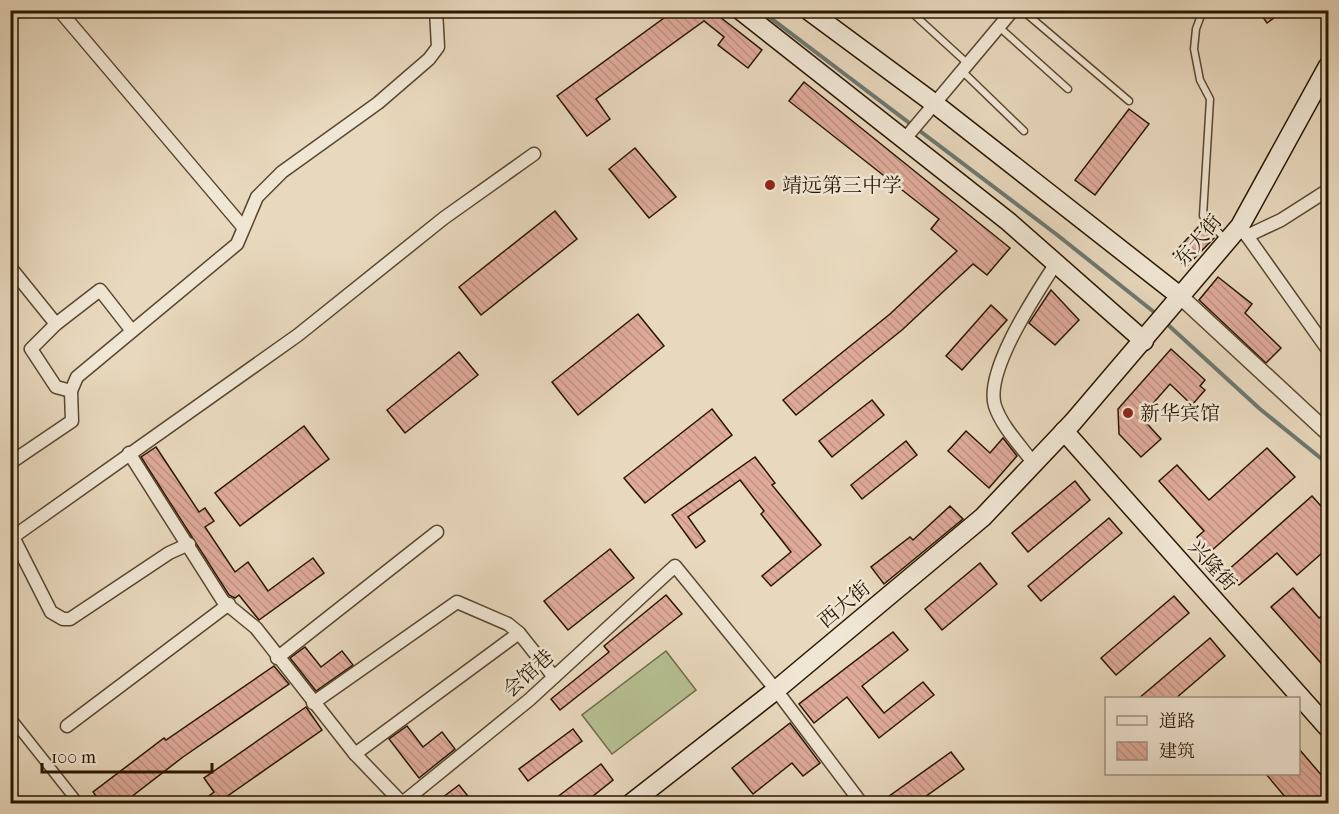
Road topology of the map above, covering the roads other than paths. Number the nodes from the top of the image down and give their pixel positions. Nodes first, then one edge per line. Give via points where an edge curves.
1 (59, 10) edge
2 (436, 10) edge
3 (740, 10) edge
4 (808, 10) edge
5 (909, 10) edge
6 (1023, 10) edge
7 (1203, 10) edge
8 (1008, 12) edge
9 (999, 27) junction
10 (1329, 66) edge
11 (965, 68) junction
12 (1068, 89) dead end
13 (1129, 101) dead end
14 (935, 104) junction
15 (1024, 131) dead end
16 (906, 137) junction
17 (534, 154) dead end
18 (1329, 190) edge
19 (243, 227) junction
20 (1243, 231) junction
21 (1227, 241) junction
22 (1056, 263) junction
23 (10, 267) edge
24 (1176, 303) junction
25 (57, 324) junction
26 (132, 331) junction
27 (1144, 341) junction
28 (1329, 350) edge
29 (71, 391) junction
30 (1068, 427) junction
31 (1329, 433) edge
32 (129, 453) junction
33 (10, 463) edge
34 (1034, 464) junction
35 (437, 532) dead end
36 (189, 544) junction
37 (229, 604) junction
38 (519, 633) junction
39 (277, 658) junction
40 (554, 677) junction
41 (776, 690) junction
42 (313, 702) junction
43 (1329, 710) edge
44 (10, 717) edge
45 (67, 726) dead end
46 (1329, 728) edge
47 (355, 754) junction
48 (402, 803) edge
49 (630, 803) edge
50 (79, 804) edge
51 (862, 804) edge

1 - 19 street
2 - 19 street via 438,47 429,59 378,103 282,172 258,197
3 - 16 main road
4 - 14 main road
5 - 11 lane
6 - 13 lane
7 - 21 lane via 1194,49 1200,80 1210,99 1203,216
8 - 9 street
9 - 11 street
9 - 12 lane
10 - 20 main road, 东大街
11 - 14 street
11 - 15 lane
14 - 16 street
14 - 24 main road
16 - 22 main road
17 - 32 street via 444,218 298,334
18 - 20 street via 1281,220
19 - 26 street via 237,244
20 - 21 main road, 东大街
20 - 28 street
21 - 24 main road, 东大街
22 - 27 main road
22 - 34 street via 1018,324 993,385 998,413
23 - 25 street
24 - 27 main road, 东大街
24 - 31 street
25 - 26 street via 100,290
25 - 29 street via 31,349 56,387
26 - 29 street via 77,377
27 - 30 main road, 东大街
29 - 33 street via 72,421
30 - 34 main road, 西大街
30 - 43 main road, 兴隆街
30 - 46 main road, 兴隆街
32 - 36 street
32 - 36 street via 13,537 51,612 70,619 169,553
34 - 41 main road, 西大街 via 984,517
35 - 39 street
36 - 37 street via 223,601
37 - 39 street via 256,628
37 - 45 street
38 - 40 street
38 - 42 street via 508,624 457,602
38 - 47 street
39 - 42 street
40 - 41 street, 会馆巷 via 675,566
40 - 48 street, 会馆巷
41 - 49 main road, 西大街
41 - 51 street
42 - 47 street
44 - 50 street
47 - 48 street

